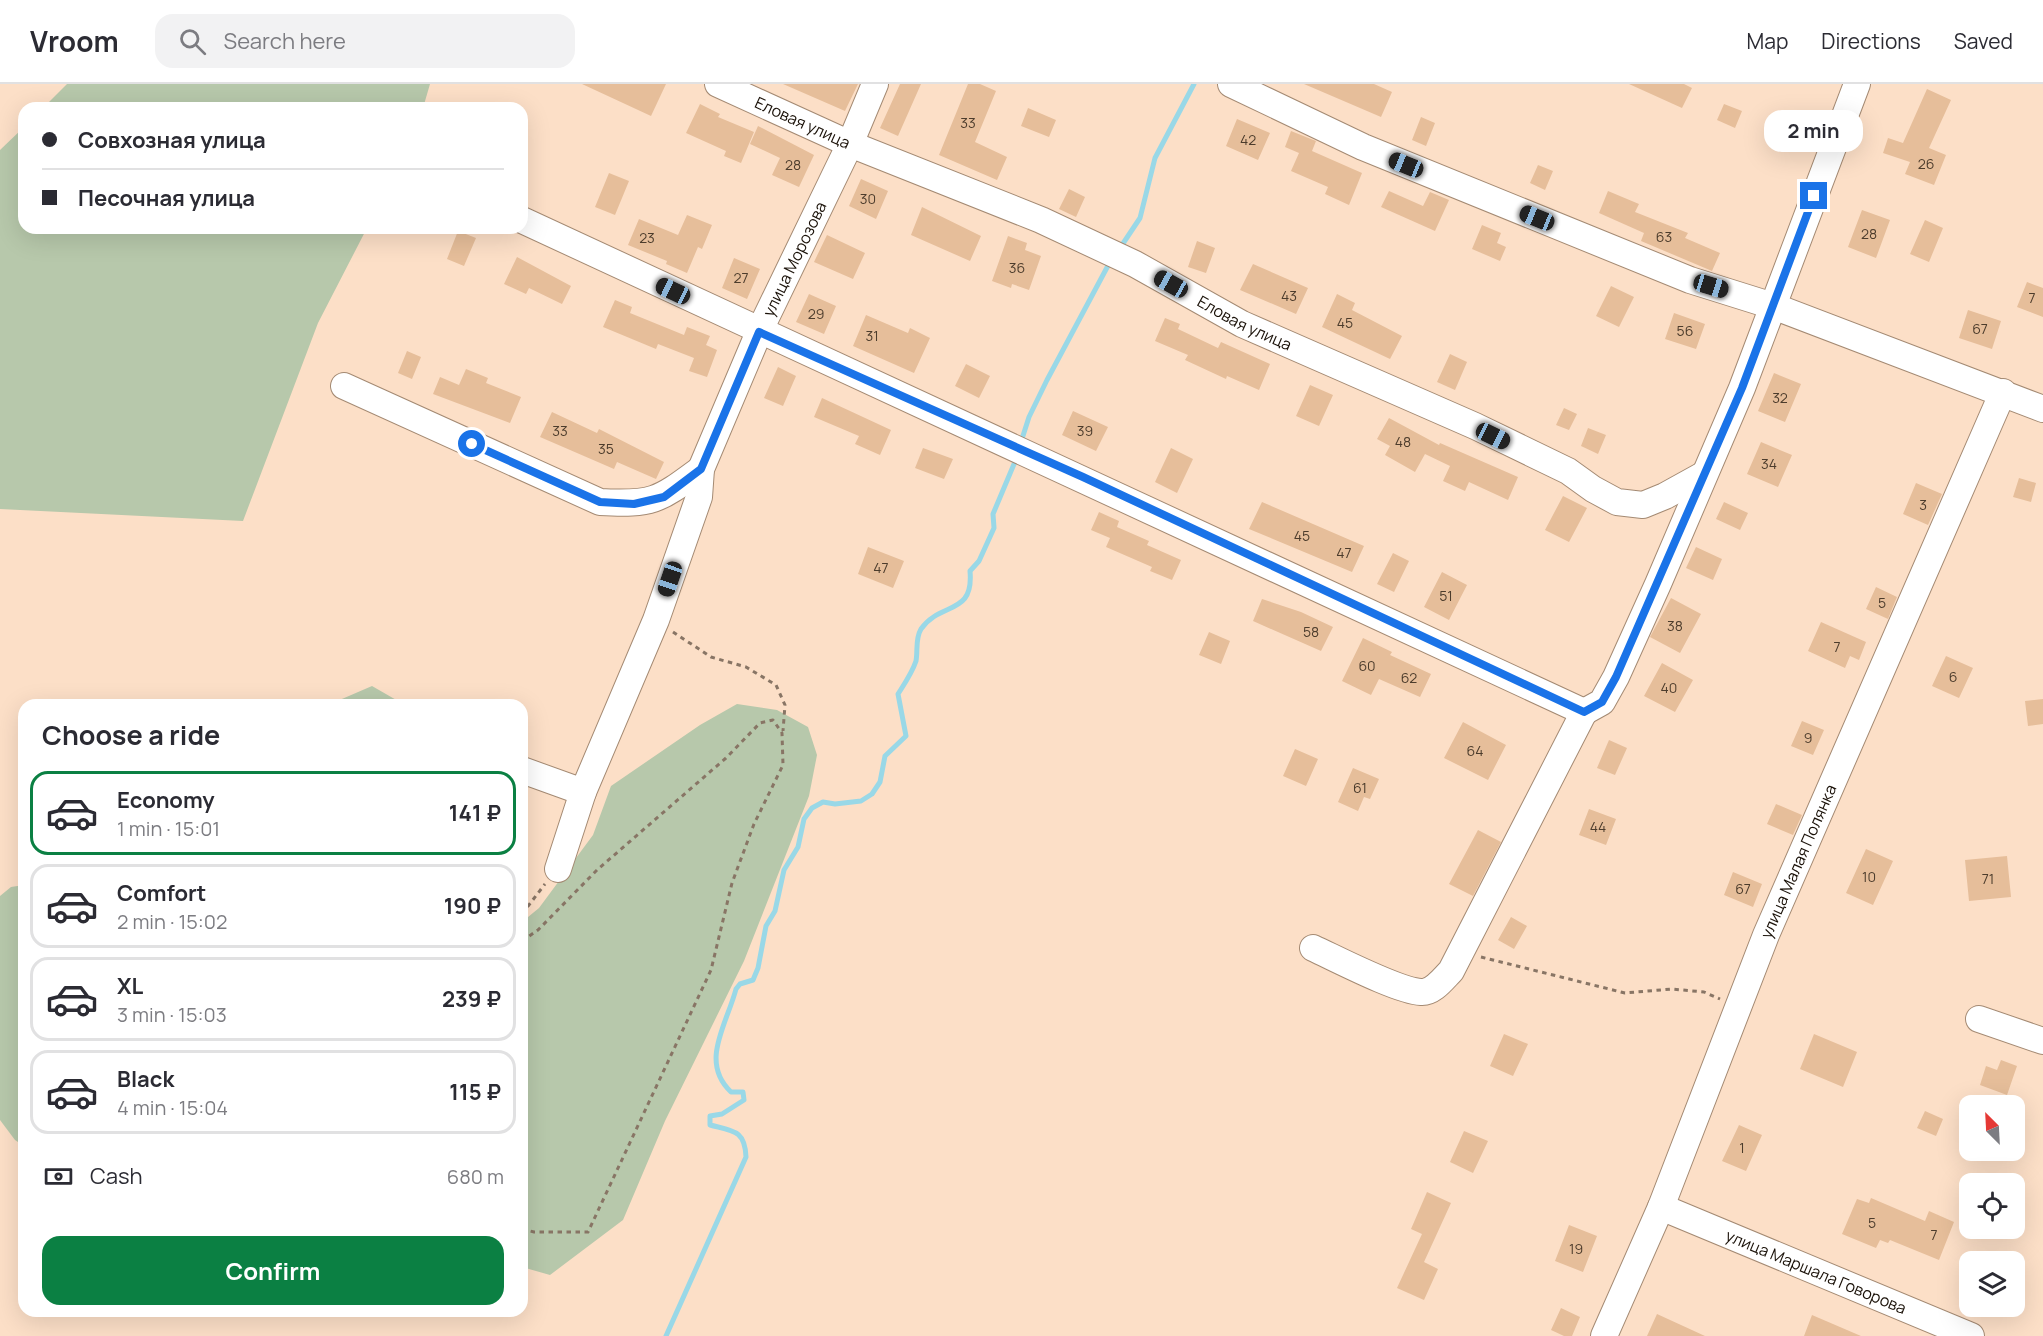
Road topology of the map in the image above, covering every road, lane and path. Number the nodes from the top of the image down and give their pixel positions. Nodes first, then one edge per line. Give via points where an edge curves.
1 (717, 84) edge
2 (875, 84) edge
3 (1231, 84) edge
4 (1856, 84) edge
5 (850, 144) junction
6 (528, 223) edge
7 (1773, 306) junction
8 (759, 332) junction
9 (344, 386) dead end
10 (2003, 392) junction
11 (2043, 409) edge
12 (701, 469) junction
13 (1703, 475) junction
14 (656, 620) junction
15 (1584, 712) junction
16 (782, 733) junction
17 (528, 772) edge
18 (583, 792) junction
19 (558, 869) joint
20 (528, 906) edge
21 (528, 937) edge
22 (1313, 948) dead end
23 (1463, 948) junction
24 (1739, 1006) junction
25 (1979, 1018) dead end
26 (2043, 1041) edge
27 (1661, 1207) junction
28 (528, 1230) edge
29 (1604, 1336) edge
30 (1971, 1336) edge

1 - 5 street, Еловая улица
2 - 5 street, улица Морозова
3 - 7 street via 1374,152 1690,280
4 - 7 street
5 - 8 street, улица Морозова
5 - 13 street, Еловая улица via 1041,220 1128,261 1242,324 1568,471 1617,502 1642,505
6 - 8 street
7 - 10 street
7 - 13 street
8 - 12 street, улица Морозова
8 - 15 street
9 - 12 street via 600,502 634,504 664,497
10 - 11 street
10 - 24 street, улица Малая Полянка via 1766,935
12 - 14 street via 699,497
13 - 15 street via 1616,677 1602,702
14 - 16 path via 711,657 746,667 776,685 785,705
14 - 18 street
15 - 23 street
16 - 21 path via 773,720 760,723
16 - 28 path via 783,765 754,824 732,883 711,969 588,1232
17 - 18 street
18 - 19 street
19 - 20 path
22 - 23 street via 1423,993 1438,986
23 - 24 path via 1485,959 1625,993 1672,989 1704,992
24 - 27 street, улица Малая Полянка
25 - 26 street
27 - 29 street, улица Малая Полянка
27 - 30 street, улица Маршала Говорова

